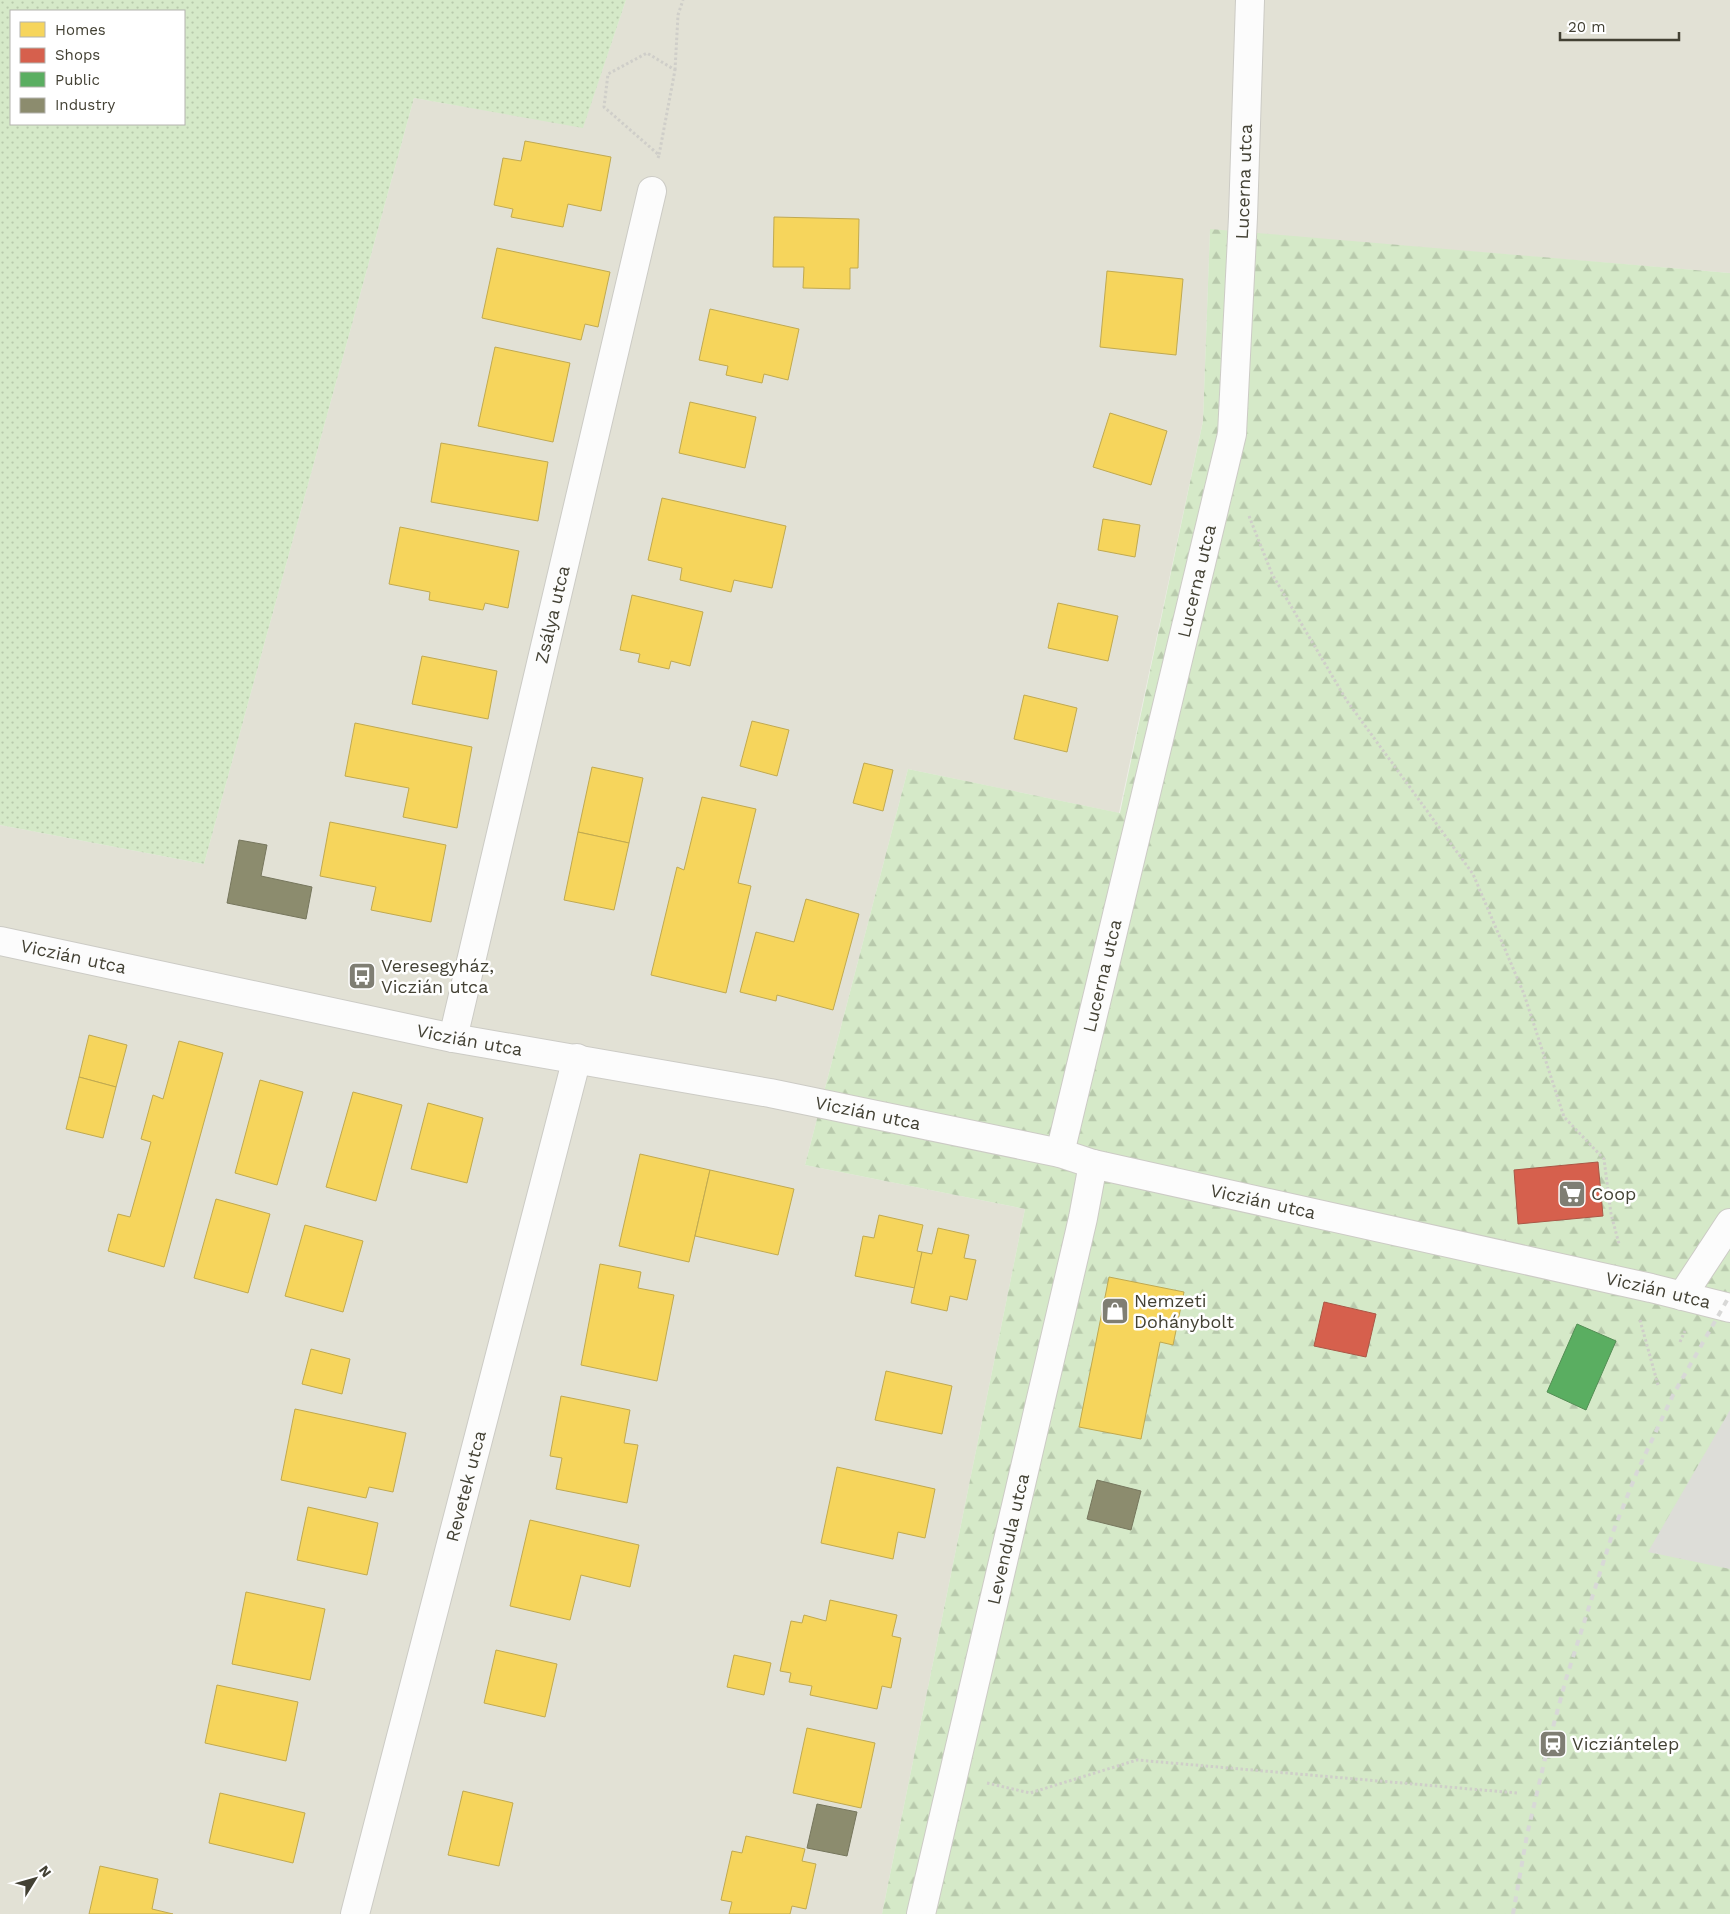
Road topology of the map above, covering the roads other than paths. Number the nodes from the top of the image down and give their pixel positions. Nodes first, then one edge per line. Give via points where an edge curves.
1 (1250, 0) edge
2 (652, 191) road end
3 (0, 941) edge
4 (453, 1038) junction
5 (577, 1058) junction
6 (1060, 1153) junction
7 (1093, 1164) junction
8 (1730, 1223) edge
9 (1682, 1296) junction
10 (1730, 1308) edge
11 (355, 1914) edge
12 (921, 1914) edge

1 - 6 street, Lucerna utca via 1232,434
2 - 4 street, Zsálya utca
3 - 4 street, Viczián utca
4 - 5 street, Viczián utca
5 - 6 street, Viczián utca via 770,1093
5 - 11 street, Revetek utca
6 - 7 street, Viczián utca
7 - 9 street, Viczián utca
7 - 12 street, Levendula utca
8 - 9 street
9 - 10 street, Viczián utca

